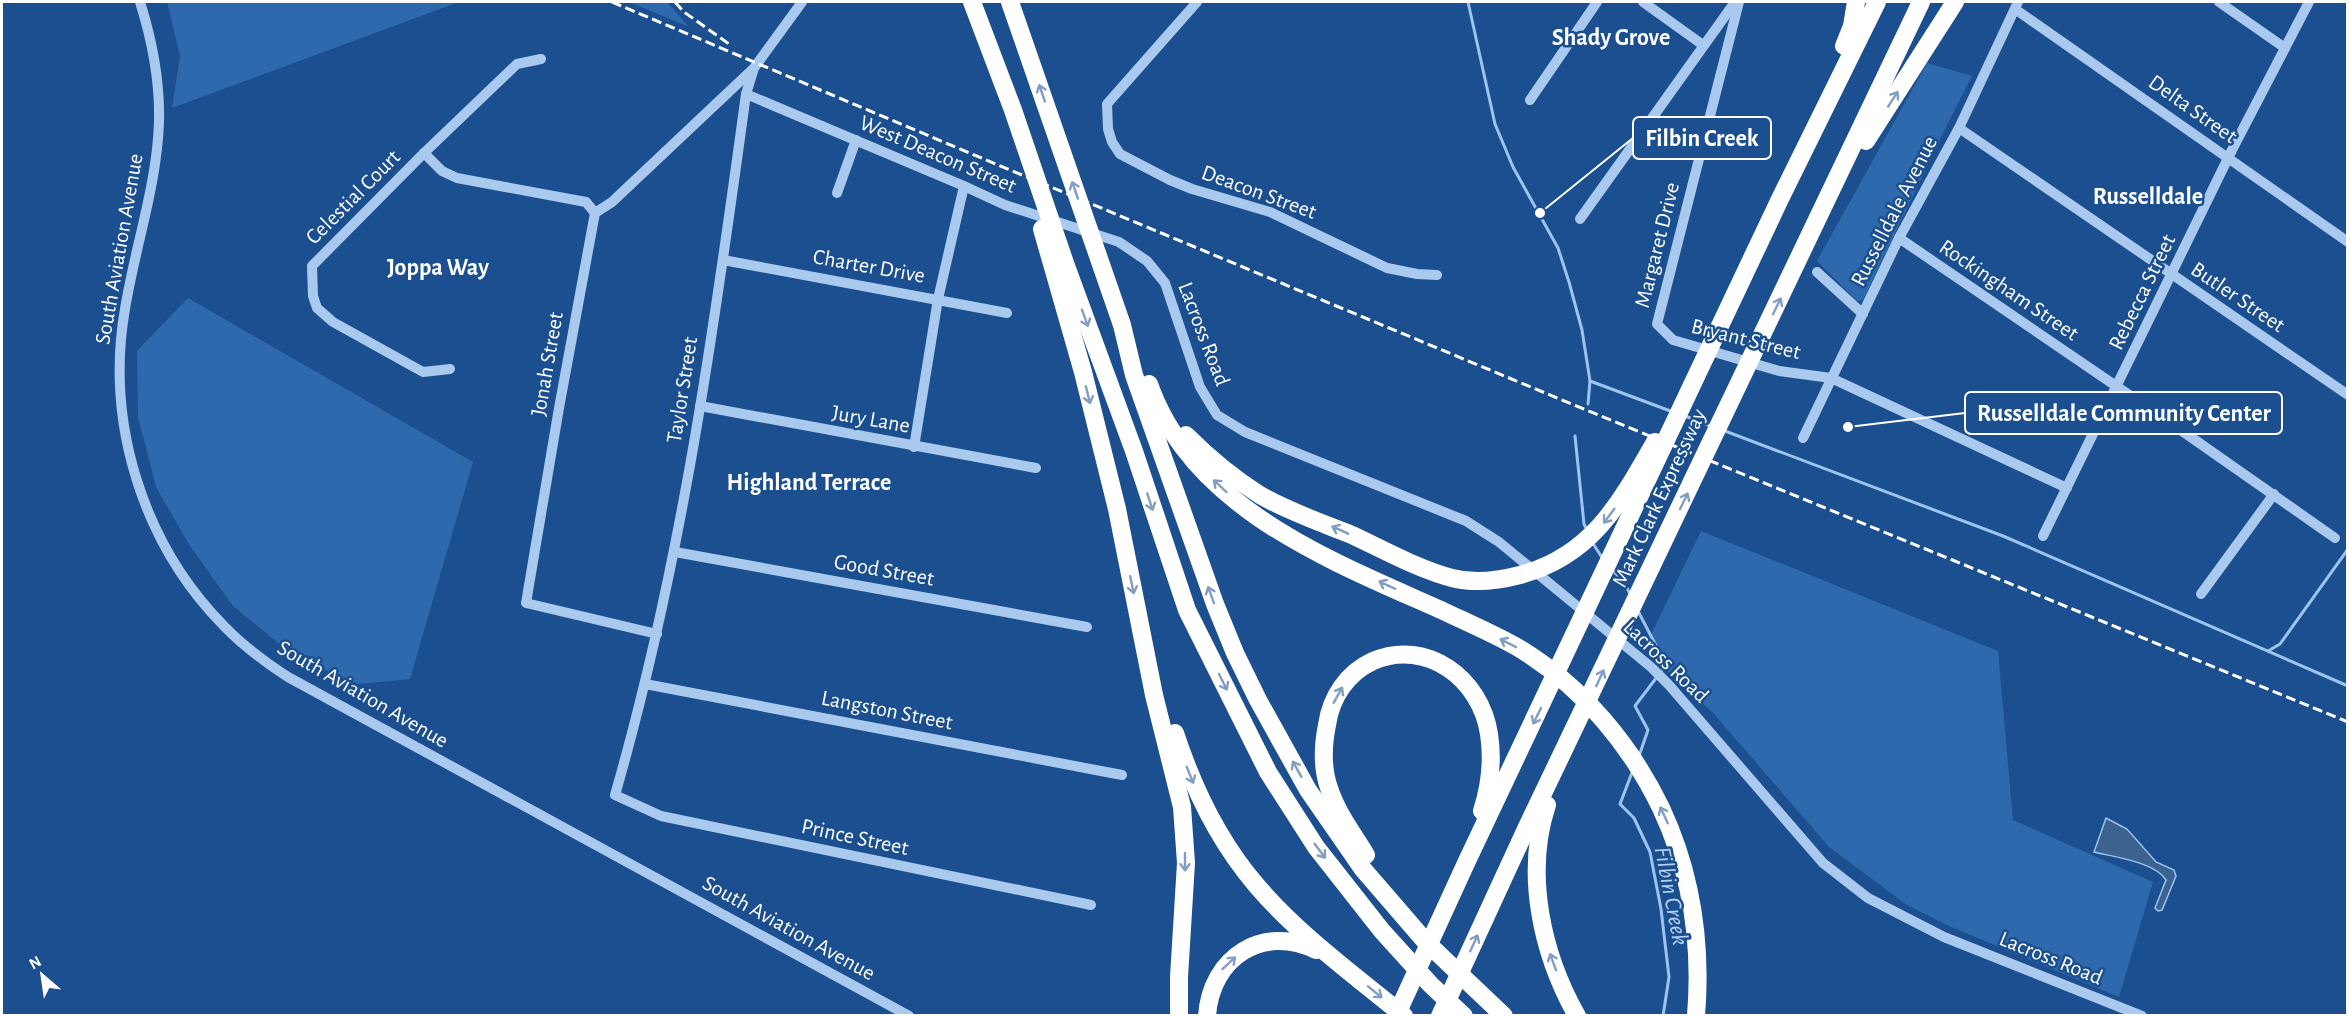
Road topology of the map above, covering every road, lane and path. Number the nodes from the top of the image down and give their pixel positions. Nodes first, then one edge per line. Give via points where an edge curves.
1 (140, 2) edge
2 (802, 2) edge
3 (972, 2) edge
4 (1010, 2) edge
5 (1197, 2) edge
6 (1597, 2) edge
7 (1642, 2) edge
8 (1737, 2) edge
9 (1857, 2) edge
10 (1877, 2) edge
11 (1921, 2) edge
12 (1956, 2) edge
13 (2219, 2) edge
14 (2309, 2) edge
15 (2017, 5) edge
16 (1704, 45) junction
17 (2285, 48) junction
18 (541, 59) dead end
19 (754, 68) junction
20 (746, 94) junction
21 (1530, 100) dead end
22 (1959, 128) junction
23 (856, 140) junction
24 (1803, 152) junction
25 (424, 153) junction
26 (2229, 157) junction
27 (964, 186) junction
28 (837, 193) dead end
29 (595, 213) junction
30 (1580, 219) dead end
31 (1818, 220) junction
32 (1899, 238) junction
33 (1119, 242) joint
34 (2348, 242) edge
35 (723, 260) junction
36 (1057, 260) junction
37 (1817, 272) dead end
38 (1437, 275) dead end
39 (2172, 275) junction
40 (938, 299) junction
41 (1007, 313) dead end
42 (1863, 314) junction
43 (1657, 324) joint
44 (1122, 325) junction
45 (1714, 340) junction
46 (1142, 362) junction
47 (450, 369) dead end
48 (1831, 378) junction
49 (2117, 387) junction
50 (2348, 395) edge
51 (700, 406) junction
52 (1803, 438) dead end
53 (914, 447) junction
54 (1035, 468) dead end
55 (2067, 488) junction
56 (2274, 494) junction
57 (2043, 537) dead end
58 (2335, 538) dead end
59 (675, 552) junction
60 (2201, 594) dead end
61 (1087, 627) dead end
62 (657, 634) junction
63 (1144, 640) junction
64 (645, 684) junction
65 (1566, 749) junction
66 (1122, 775) dead end
67 (615, 795) joint
68 (1467, 861) junction
69 (1091, 905) dead end
70 (1405, 918) junction
71 (1346, 968) junction
72 (909, 1016) edge
73 (1179, 1016) edge
74 (1207, 1016) edge
75 (1396, 1016) edge
76 (1404, 1016) edge
77 (1440, 1016) edge
78 (1464, 1016) edge
79 (1504, 1016) edge
80 (1577, 1016) edge
81 (1696, 1016) edge
82 (2142, 1016) edge

1 - 72 street, South Aviation Avenue via 157,78 159,124 125,309 121,395 130,454 146,506 188,584 236,637 288,677
2 - 19 street, Taylor Street
3 - 36 highway via 1013,110
44 -> 4 highway
5 - 38 street, Deacon Street via 1107,104 1108,129 1120,154 1192,189 1270,212 1387,268
6 - 21 street
7 - 16 street
8 - 16 street
8 - 43 street, Margaret Drive
9 - 24 highway via 1852,26
10 - 24 highway, Mark Clark Expressway
11 - 31 highway, Mark Clark Expressway
31 -> 12 highway
13 - 17 street
14 - 17 street, Rebecca Street
15 - 22 street, Russelldale Avenue
15 - 26 street, Delta Street
16 - 30 street
17 - 26 street, Rebecca Street
18 - 25 street, Celestial Court via 517,64
19 - 20 street, Taylor Street
19 - 29 street via 612,202
20 - 23 street, West Deacon Street
20 - 35 street, Taylor Street
22 - 32 street, Russelldale Avenue
22 - 39 street, Butler Street
23 - 27 street, West Deacon Street
23 - 28 street
24 - 45 highway, Mark Clark Expressway
25 - 29 street via 442,171 457,178 585,202
25 - 47 street, Celestial Court via 312,266 313,296 317,308 333,322 423,372
26 - 34 street, Delta Street
26 - 39 street, Rebecca Street
27 - 33 street, West Deacon Street via 1005,205
27 - 40 street
29 - 62 street, Jonah Street via 526,603
65 -> 31 highway, Mark Clark Expressway
32 - 42 street, Russelldale Avenue
32 - 49 street, Rockingham Street
33 - 82 street, Lacross Road via 1147,261 1165,283 1200,387 1217,415 1245,432 1466,521 1499,542 1651,667 1823,863 1868,898 1944,937
35 - 40 street, Charter Drive
35 - 51 street, Taylor Street
36 -> 63 highway
36 -> 78 highway via 1134,451 1187,610 1268,772 1316,847 1382,931
37 - 42 street
39 - 49 street, Rebecca Street
39 - 50 street, Butler Street
40 - 41 street, Charter Drive
40 - 53 street
42 - 48 street, Russelldale Avenue
43 - 48 street, Bryant Street via 1674,340 1779,371
44 - 46 highway
70 -> 44 highway via 1362,868 1308,790 1235,653 1166,469 1134,375
45 -> 46 highway via 1622,497 1593,536 1559,559 1510,577 1470,581 1432,571 1262,496 1238,480 1182,432
45 -> 68 highway, Mark Clark Expressway
81 -> 46 highway via 1698,951 1691,897 1673,837 1638,765 1599,714 1572,687 1522,650 1306,547 1237,502 1193,459 1167,422
48 - 52 street, Russelldale Avenue
48 - 55 street, Bryant Street
49 - 55 street, Rebecca Street
49 - 56 street, Rockingham Street
51 - 53 street, Jury Lane
51 - 59 street, Taylor Street
53 - 54 street, Jury Lane
55 - 57 street, Rebecca Street
56 - 58 street, Rockingham Street
56 - 60 street
59 - 61 street, Good Street
59 - 62 street, Taylor Street
62 - 64 street, Taylor Street
63 -> 71 highway via 1193,783 1231,851 1271,902
63 -> 73 highway via 1182,807 1185,837
64 - 66 street, Langston Street
64 - 67 street, Taylor Street
77 -> 65 highway, Mark Clark Expressway
80 -> 65 highway via 1549,951 1538,891 1543,817
67 - 69 street, Prince Street via 662,816
70 -> 68 highway via 1335,804 1325,773 1328,717 1348,678 1368,663 1397,654 1432,658 1454,670 1483,709 1491,751 1490,782
68 - 75 highway, Mark Clark Expressway
70 - 79 highway
74 -> 71 highway via 1220,972 1257,944 1287,940 1302,943
71 -> 76 highway

